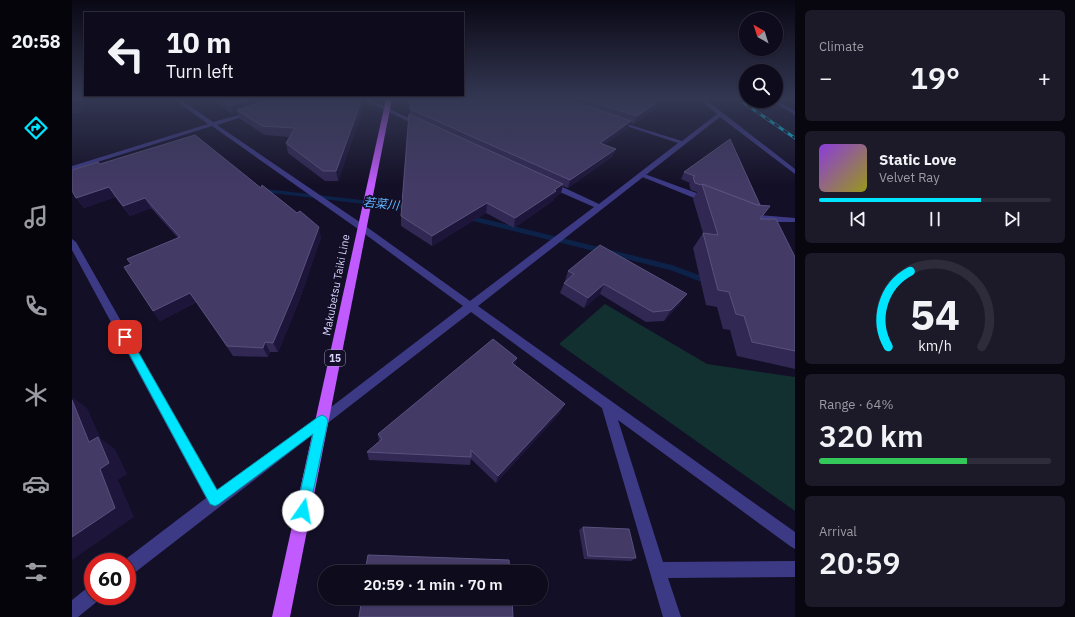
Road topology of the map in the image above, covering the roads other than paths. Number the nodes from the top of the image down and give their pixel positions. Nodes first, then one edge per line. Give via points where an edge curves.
1 (203, 128) edge
2 (216, 128) edge
3 (383, 128) edge
4 (636, 128) edge
5 (702, 128) edge
6 (738, 128) edge
7 (683, 143) junction
8 (72, 168) edge
9 (795, 172) edge
10 (642, 175) junction
11 (543, 181) edge
12 (714, 203) edge
13 (600, 207) junction
14 (743, 214) edge
15 (795, 220) edge
16 (362, 227) junction
17 (72, 242) edge
18 (470, 306) junction
19 (607, 404) junction
20 (322, 421) junction
21 (215, 500) junction
22 (795, 542) edge
23 (136, 561) edge
24 (795, 568) edge
25 (657, 570) junction
26 (84, 601) edge
27 (72, 611) edge
28 (281, 617) edge
29 (672, 617) edge

1 - 8 street
2 - 16 street
3 - 16 main road, Makubetsu Taiki Line / 15
4 - 7 street
5 - 7 street
6 - 9 street
7 - 10 street
10 - 12 street
10 - 13 street
11 - 13 street
13 - 18 street
14 - 15 street
16 - 18 street
16 - 20 main road, Makubetsu Taiki Line / 15
17 - 21 street
18 - 19 street
18 - 20 street
19 - 22 street
19 - 25 street
20 - 21 street
20 - 28 main road, Makubetsu Taiki Line / 15
21 - 23 street
24 - 25 street
25 - 29 street
26 - 27 street

